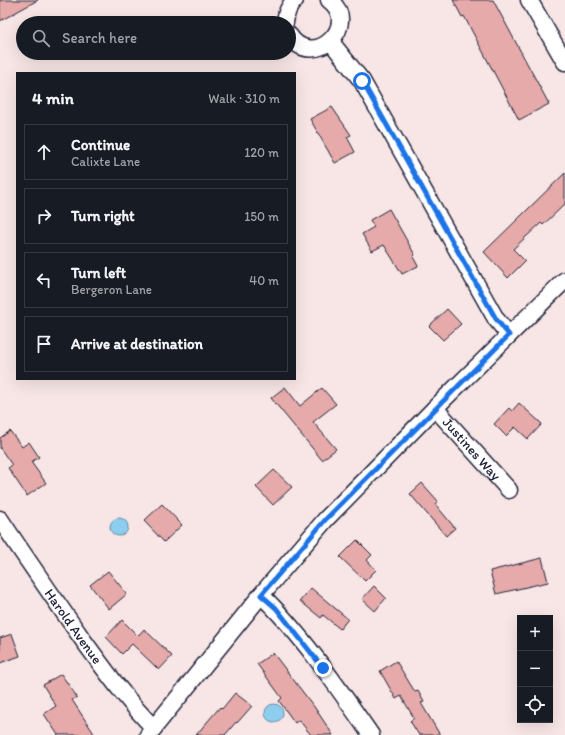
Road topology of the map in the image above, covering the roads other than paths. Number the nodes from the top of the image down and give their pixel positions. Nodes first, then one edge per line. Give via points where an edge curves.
1 (296, 0) edge
2 (329, 0) edge
3 (529, 0) edge
4 (286, 16) edge
5 (296, 42) edge
6 (331, 42) junction
7 (565, 62) edge
8 (565, 280) edge
9 (509, 335) junction
10 (435, 408) junction
11 (509, 490) dead end
12 (0, 519) edge
13 (261, 595) junction
14 (151, 732) edge
15 (371, 735) edge

1 - 4 street via 290,5
2 - 6 street via 338,10 340,18 339,27
3 - 7 street
5 - 6 street via 315,49
6 - 9 street via 362,81 496,319
8 - 9 street
9 - 10 street
10 - 11 street, Justines Way
10 - 13 street via 326,519
12 - 14 street, Harold Avenue
13 - 14 street
13 - 15 street via 276,608

